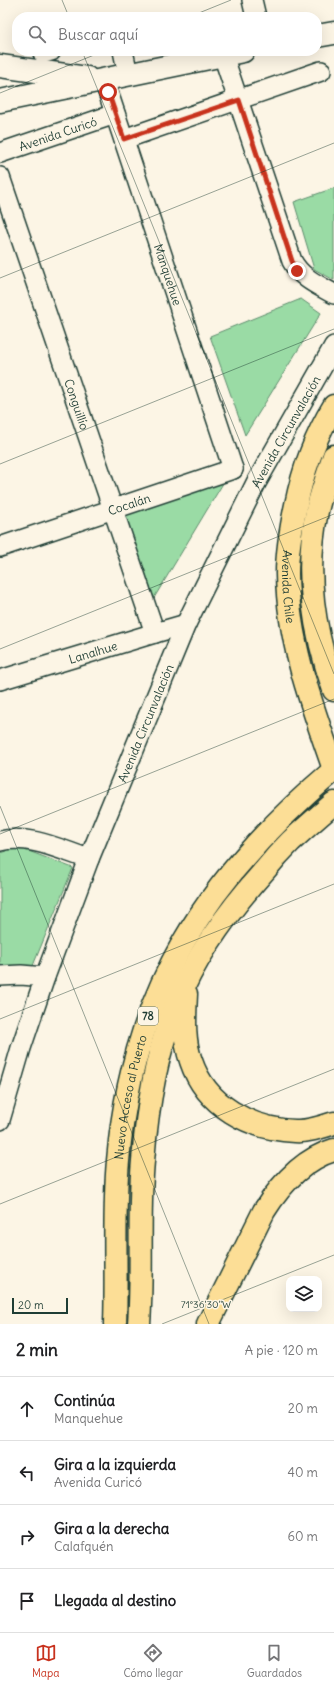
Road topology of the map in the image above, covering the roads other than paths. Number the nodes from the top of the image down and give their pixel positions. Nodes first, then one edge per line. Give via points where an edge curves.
1 (252, 0) edge
2 (255, 12) edge
3 (334, 33) edge
4 (322, 35) edge
5 (124, 56) edge
6 (218, 56) edge
7 (233, 56) edge
8 (0, 66) edge
9 (321, 71) dead end
10 (128, 74) junction
11 (104, 80) junction
12 (239, 100) junction
13 (0, 101) edge
14 (115, 114) junction
15 (124, 139) junction
16 (0, 153) edge
17 (0, 177) edge
18 (334, 294) edge
19 (334, 346) edge
20 (334, 406) edge
21 (334, 456) edge
22 (233, 469) junction
23 (256, 483) junction
24 (334, 508) edge
25 (113, 509) junction
26 (0, 547) edge
27 (311, 580) junction
28 (186, 624) junction
29 (155, 632) junction
30 (0, 680) edge
31 (331, 682) edge
32 (334, 769) edge
33 (334, 803) edge
34 (0, 841) edge
35 (89, 859) junction
36 (0, 976) edge
37 (45, 977) junction
38 (186, 982) junction
39 (0, 1120) edge
40 (334, 1123) edge
41 (334, 1150) edge
42 (115, 1324) edge
43 (139, 1324) edge
44 (208, 1324) edge

1 - 2 street
3 - 4 main road
5 - 10 street
6 - 10 main road
7 - 12 street
8 - 11 main road
9 - 12 street
10 - 11 main road
11 - 13 main road
11 - 14 street, Manquehue
12 - 15 street
12 - 18 street via 292,261 297,271 308,280
14 - 15 street, Manquehue
14 - 16 street, Avenida Curicó
15 - 22 street, Manquehue
17 - 25 street, Conguillío
19 - 23 street, Avenida Circunvalación
20 - 32 highway, Avenida Chile via 310,454 303,476 292,524 287,574 291,618 300,667
21 - 27 highway, Avenida Chile via 317,512
22 - 23 street
22 - 25 street, Cocalán
23 - 28 street, Avenida Circunvalación
24 - 27 highway
25 - 26 street, Cocalán
25 - 29 street, Conguillío
27 - 31 highway, Avenida Chile via 318,638
28 - 29 street, Lanalhue
28 - 35 street, Avenida Circunvalación
29 - 30 street, Lanalhue
32 - 42 highway, Nuevo Acceso al Puerto / 78 via 265,835 219,886 180,946 148,1015 128,1088 118,1162
33 - 38 highway, Nuevo Acceso al Puerto / 78 via 290,842 248,889 205,947
34 - 35 street via 31,840
35 - 37 street, Avenida Circunvalación
36 - 37 street
37 - 39 street, Avenida Circunvalación
38 - 40 highway via 185,1027 191,1061 199,1078 221,1106 249,1122 264,1127 296,1131 317,1129
38 - 43 highway, Nuevo Acceso al Puerto / 78 via 169,1022 160,1052 147,1123 141,1188
41 - 44 highway via 316,1157 299,1169 272,1198

